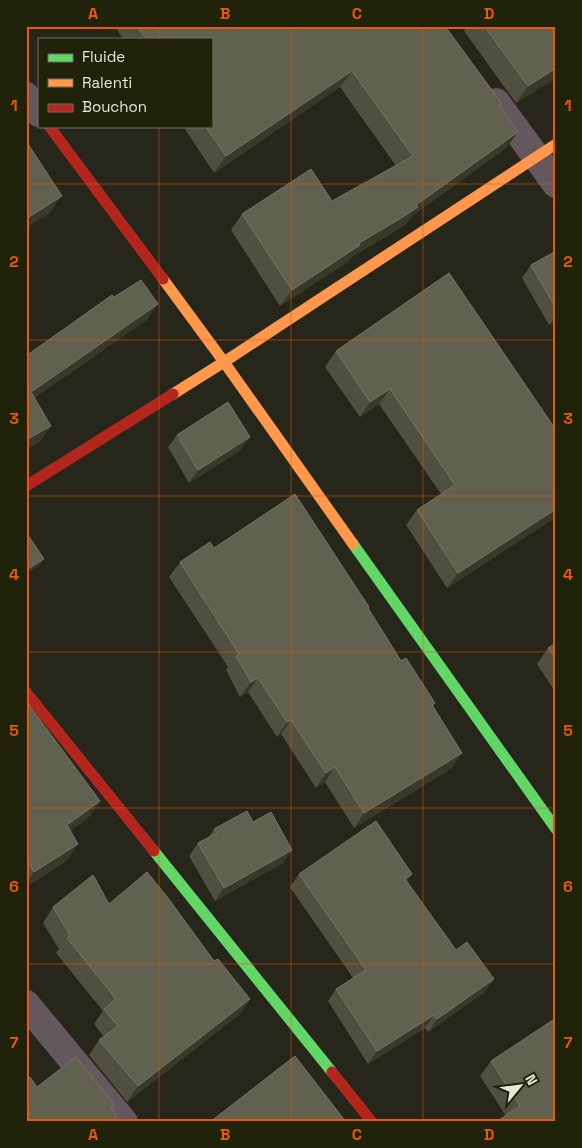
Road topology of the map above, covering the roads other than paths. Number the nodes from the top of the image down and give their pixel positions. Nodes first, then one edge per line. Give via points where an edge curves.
1 (480, 80) edge
2 (26, 96) edge
3 (38, 112) edge
4 (50, 128) edge
5 (546, 151) edge
6 (556, 184) edge
7 (224, 362) junction
8 (26, 486) edge
9 (26, 692) edge
10 (556, 829) edge
11 (26, 1004) edge
12 (124, 1122) edge
13 (372, 1122) edge

1 - 5 street
2 - 3 street
4 - 7 street
5 - 6 street
5 - 7 street
7 - 8 street
7 - 10 street
9 - 13 street
11 - 12 street

